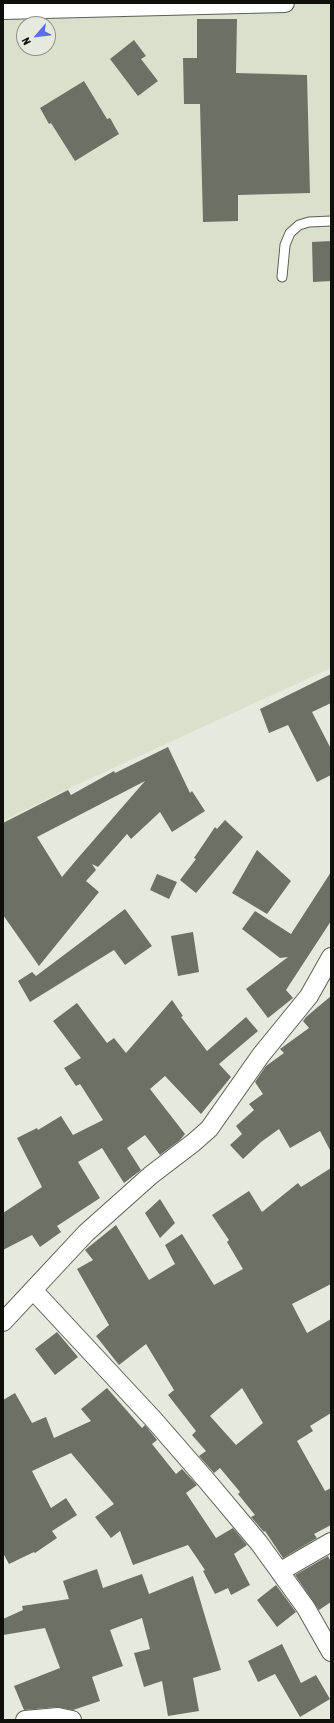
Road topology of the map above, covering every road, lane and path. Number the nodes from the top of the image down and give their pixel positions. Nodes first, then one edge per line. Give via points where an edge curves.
1 (285, 3) edge
2 (3, 10) edge
3 (331, 221) edge
4 (282, 277) dead end
5 (331, 957) edge
6 (33, 1290) junction
7 (3, 1322) edge
8 (331, 1542) edge
9 (281, 1571) junction
10 (331, 1652) edge
11 (25, 1720) edge
12 (72, 1720) edge

1 - 2 street
3 - 4 lane via 309,222 290,233 285,245
5 - 6 street via 309,996 261,1056 209,1129 151,1175 86,1233
6 - 7 street
6 - 9 street via 198,1470
8 - 9 street
9 - 10 street
11 - 12 street via 58,1717

